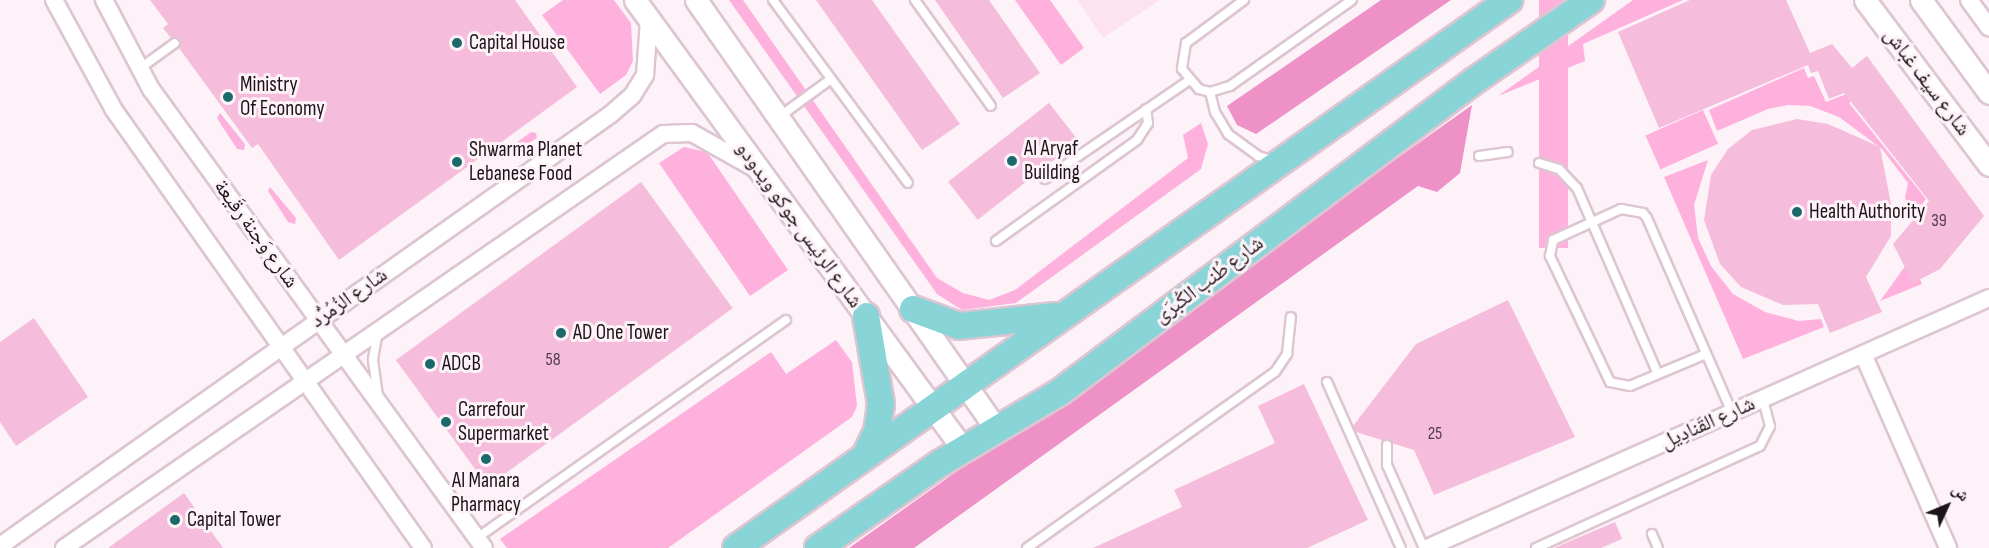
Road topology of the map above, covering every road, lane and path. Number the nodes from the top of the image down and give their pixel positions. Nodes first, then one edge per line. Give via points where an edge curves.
1 (54, 0) edge
2 (104, 0) edge
3 (635, 0) edge
4 (696, 0) edge
5 (773, 0) edge
6 (915, 0) edge
7 (1244, 0) edge
8 (1352, 0) edge
9 (1509, 0) edge
10 (1591, 0) edge
11 (1921, 0) edge
12 (1969, 0) edge
13 (1869, 4) edge
14 (649, 20) junction
15 (1989, 28) edge
16 (175, 43) dead end
17 (138, 69) junction
18 (831, 79) junction
19 (1188, 81) junction
20 (1210, 92) junction
21 (1989, 93) edge
22 (990, 106) dead end
23 (1146, 110) junction
24 (778, 117) junction
25 (1508, 152) dead end
26 (1479, 156) dead end
27 (1278, 161) junction
28 (1539, 163) dead end
29 (1989, 165) edge
30 (759, 171) junction
31 (1046, 179) dead end
32 (908, 183) dead end
33 (1592, 221) junction
34 (996, 241) dead end
35 (1989, 298) edge
36 (913, 309) junction
37 (1059, 315) junction
38 (866, 316) junction
39 (1291, 316) dead end
40 (318, 320) junction
41 (786, 320) dead end
42 (379, 328) junction
43 (282, 345) junction
44 (342, 354) junction
45 (1706, 354) junction
46 (1863, 354) junction
47 (1658, 374) junction
48 (305, 379) junction
49 (1327, 382) dead end
50 (964, 384) junction
51 (1763, 399) junction
52 (380, 405) junction
53 (933, 407) junction
54 (1732, 412) junction
55 (997, 430) junction
56 (1387, 445) dead end
57 (963, 449) junction
58 (866, 456) junction
59 (1652, 534) dead end
60 (481, 543) edge
61 (0, 546) edge
62 (64, 548) edge
63 (423, 548) edge
64 (735, 548) edge
65 (818, 548) edge
66 (1027, 548) edge
67 (1401, 548) edge
68 (1425, 548) edge
69 (1536, 548) edge
70 (1658, 548) edge
71 (1948, 548) edge

1 - 43 street, شارع وَجنة رقَيعة via 114,110
2 - 17 street, شارع وَجنة رقَيعة
3 - 14 street, شارع الرئيس جوكو ويدودو
4 - 24 street, شارع الرئيس جوكو ويدودو
5 - 18 lane
6 - 22 lane
7 - 19 lane via 1186,43 1180,60
8 - 20 lane via 1230,86
9 - 27 main road
10 - 55 main road, شارع طُنب الكُبرَى via 1474,81 1060,392
11 - 21 street, شارع سيف غباش
12 - 15 street
13 - 29 street, شارع سيف غباش
14 - 30 street, شارع الرئيس جوكو ويدودو
14 - 40 street, شارع الزُمُرُّد via 645,75 632,96
16 - 17 lane
17 - 40 street, شارع وَجنة رقَيعة
18 - 24 lane
18 - 32 lane
19 - 20 lane
19 - 23 lane
20 - 27 lane via 1215,112 1239,146
23 - 31 lane
23 - 34 lane via 1148,123 1137,140
24 - 36 street, شارع الرئيس جوكو ويدودو
25 - 26 lane
27 - 37 main road
28 - 33 lane via 1559,169 1573,181
30 - 38 street, شارع الرئيس جوكو ويدودو
30 - 42 street, شارع الزُمُرُّد via 692,133 663,134
33 - 45 lane via 1626,208 1643,213
33 - 47 lane
33 - 47 lane via 1557,236 1550,245 1550,256 1610,382 1624,387
35 - 46 street, شارع القَنادِيل
36 - 37 main road via 959,326
36 - 50 street, شارع الرئيس جوكو ويدودو
37 - 50 main road
38 - 53 street, شارع الرئيس جوكو ويدودو
38 - 58 main road via 881,404 877,431
39 - 66 lane via 1287,354 1275,372
40 - 43 street, شارع الزُمُرُّد
40 - 44 street, شارع وَجنة رقَيعة
41 - 60 lane
42 - 44 street, شارع الزُمُرُّد
42 - 52 lane via 373,360
43 - 48 street, شارع وَجنة رقَيعة
43 - 61 street, شارع الزُمُرُّد
44 - 48 street, شارع الزُمُرُّد
44 - 52 street, شارع وَجنة رقَيعة
45 - 47 lane
45 - 54 lane
46 - 51 street, شارع القَنادِيل
46 - 71 street
48 - 62 street, شارع الزُمُرُّد
48 - 63 street, شارع وَجنة رقَيعة
49 - 67 lane
50 - 53 main road
50 - 55 street, شارع الرئيس جوكو ويدودو
51 - 54 street, شارع القَنادِيل
51 - 69 lane via 1770,426 1760,446
52 - 60 street, شارع وَجنة رقَيعة
53 - 57 street, شارع الرئيس جوكو ويدودو
53 - 58 main road
54 - 68 street, شارع القَنادِيل
55 - 57 main road, شارع طُنب الكُبرَى
56 - 68 lane via 1388,465
57 - 65 main road, شارع طُنب الكُبرَى
58 - 64 main road
59 - 70 lane

